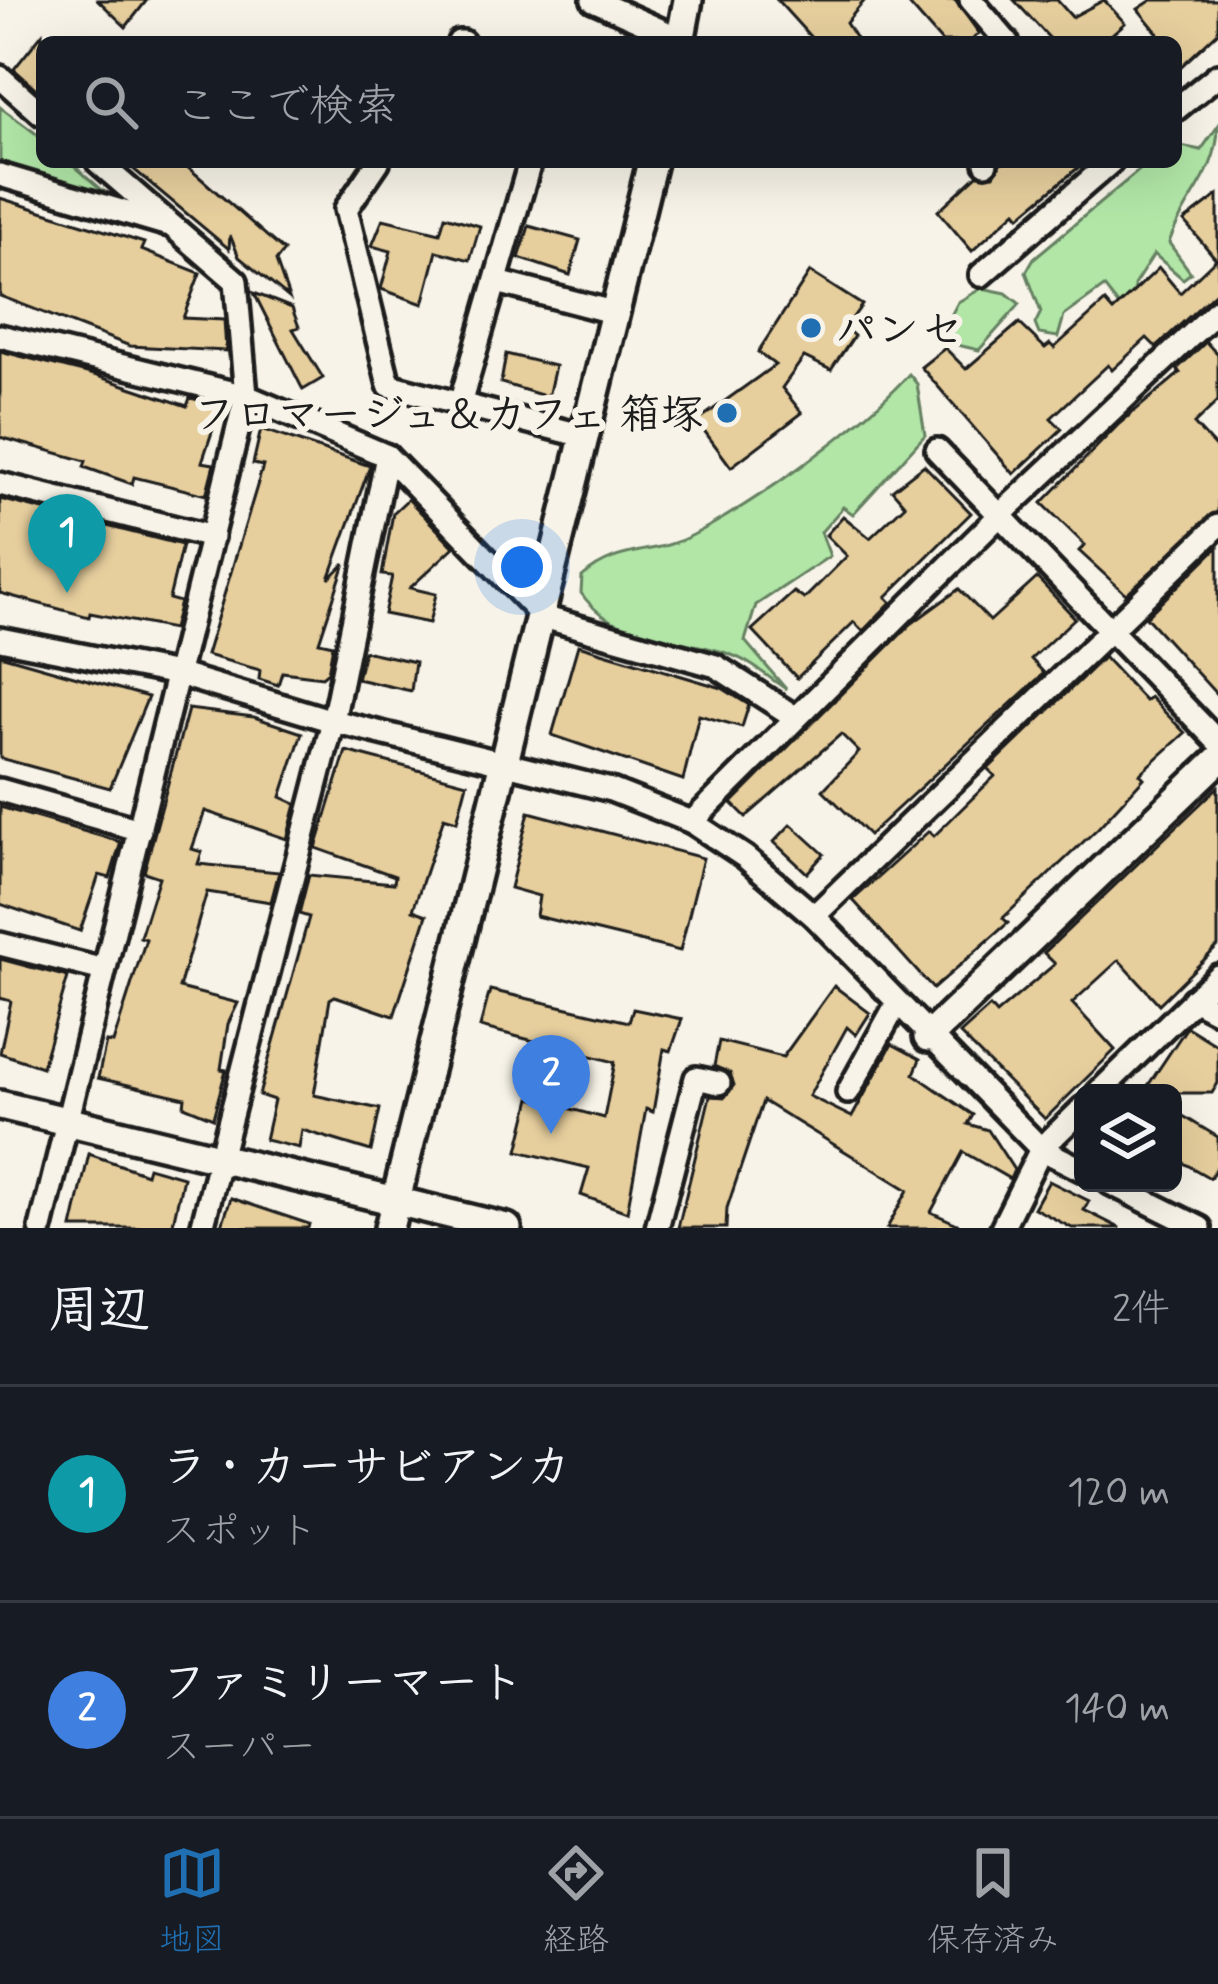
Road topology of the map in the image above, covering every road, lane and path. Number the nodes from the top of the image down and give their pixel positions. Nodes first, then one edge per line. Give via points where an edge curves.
1 (593, 0) edge
2 (688, 0) edge
3 (971, 0) edge
4 (672, 36) edge
5 (682, 36) edge
6 (1002, 36) edge
7 (1218, 75) edge
8 (0, 77) edge
9 (1182, 104) edge
10 (36, 108) edge
11 (105, 168) edge
12 (374, 168) edge
13 (528, 168) edge
14 (651, 168) edge
15 (1104, 168) edge
16 (0, 175) edge
17 (171, 226) junction
18 (981, 275) dead end
19 (497, 282) junction
20 (616, 313) junction
21 (1215, 319) edge
22 (0, 336) edge
23 (246, 396) junction
24 (460, 404) junction
25 (584, 436) junction
26 (937, 450) dead end
27 (387, 457) junction
28 (0, 484) edge
29 (1000, 515) junction
30 (1218, 526) edge
31 (212, 537) junction
32 (543, 617) junction
33 (1111, 632) junction
34 (0, 639) edge
35 (177, 674) junction
36 (795, 717) junction
37 (332, 721) junction
38 (1218, 742) edge
39 (1218, 760) edge
40 (502, 765) junction
41 (0, 790) edge
42 (692, 822) junction
43 (140, 830) junction
44 (814, 916) junction
45 (0, 944) edge
46 (104, 970) junction
47 (1218, 976) edge
48 (1193, 999) junction
49 (896, 1005) junction
50 (1218, 1012) edge
51 (928, 1037) junction
52 (719, 1083) dead end
53 (1107, 1084) edge
54 (848, 1092) dead end
55 (0, 1105) edge
56 (1074, 1117) edge
57 (68, 1122) junction
58 (1042, 1149) junction
59 (219, 1158) junction
60 (1074, 1165) edge
61 (1127, 1192) edge
62 (396, 1199) junction
63 (1190, 1226) edge
64 (41, 1228) edge
65 (202, 1228) edge
66 (389, 1228) edge
67 (507, 1228) edge
68 (657, 1228) edge
69 (1002, 1228) edge

1 - 4 street
2 - 5 street
3 - 6 street
7 - 9 street
8 - 10 street
11 - 17 street
12 - 24 street via 346,209 389,385
13 - 19 street
14 - 20 street
15 - 18 street
16 - 17 street
17 - 23 street via 236,281
19 - 20 street
19 - 24 street
20 - 25 street
21 - 29 street
22 - 23 street
23 - 27 street
23 - 31 street
24 - 25 street
25 - 32 street
26 - 29 street
27 - 32 street
27 - 37 street
28 - 31 street
29 - 33 street
29 - 36 street
30 - 33 street
31 - 35 street
32 - 36 street via 716,666
32 - 40 street
33 - 38 street
33 - 44 street
34 - 35 street
35 - 37 street
35 - 43 street
36 - 42 street
37 - 40 street
37 - 59 street
39 - 51 street
40 - 42 street via 610,790
40 - 62 street
41 - 43 street
42 - 44 street
43 - 46 street
44 - 49 street
45 - 46 street
46 - 57 street
47 - 48 street
48 - 50 street
48 - 53 street
49 - 51 street
49 - 54 street
51 - 58 street
52 - 68 street via 696,1078
55 - 57 street
56 - 58 street
57 - 59 street
57 - 64 street
58 - 60 street
58 - 69 street
59 - 62 street
59 - 65 street
61 - 63 street
62 - 66 street
62 - 67 street

